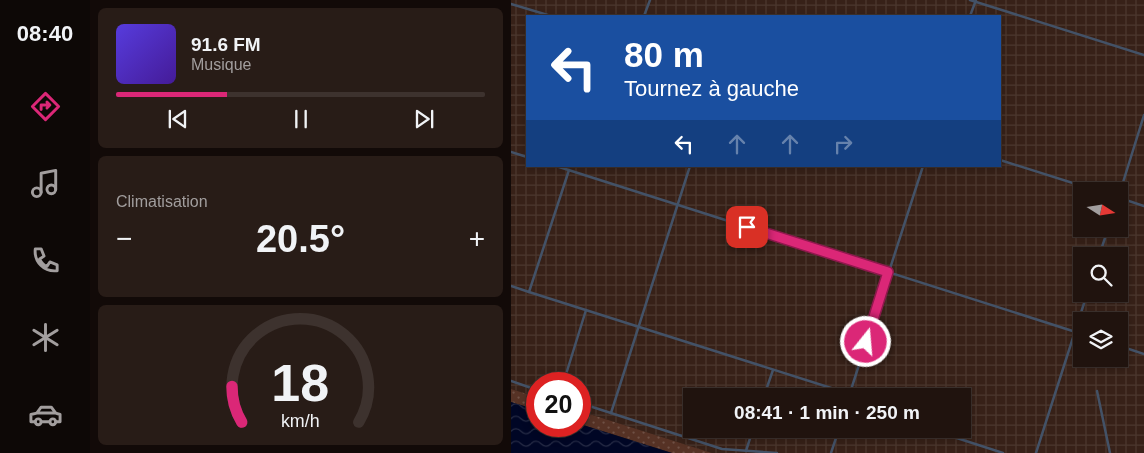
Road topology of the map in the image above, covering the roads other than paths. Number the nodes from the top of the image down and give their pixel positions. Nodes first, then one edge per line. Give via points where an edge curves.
1 (650, 0) edge
2 (970, 0) edge
3 (975, 1) edge
4 (511, 4) edge
5 (548, 15) edge
6 (645, 15) edge
7 (970, 15) edge
8 (1144, 56) edge
9 (1144, 115) edge
10 (511, 152) edge
11 (526, 157) edge
12 (1001, 160) edge
13 (559, 167) edge
14 (690, 167) edge
15 (923, 167) edge
16 (569, 170) junction
17 (1123, 182) edge
18 (1073, 183) edge
19 (1129, 201) edge
20 (678, 205) junction
21 (1144, 206) edge
22 (888, 272) junction
23 (511, 286) edge
24 (529, 292) junction
25 (587, 310) junction
26 (639, 327) junction
27 (1073, 331) edge
28 (1073, 338) edge
29 (1128, 349) edge
30 (1144, 354) edge
31 (773, 370) junction
32 (567, 372) edge
33 (511, 381) edge
34 (526, 386) edge
35 (767, 388) edge
36 (828, 388) edge
37 (851, 388) edge
38 (1097, 391) dead end
39 (591, 407) edge
40 (611, 413) junction
41 (750, 438) edge
42 (836, 438) edge
43 (957, 438) edge
44 (746, 452) junction
45 (777, 453) edge
46 (831, 453) edge
47 (1003, 453) edge
48 (1036, 453) edge
49 (1109, 453) edge

1 - 6 lane
2 - 3 lane
3 - 7 lane
3 - 8 lane
4 - 5 lane
9 - 17 lane
10 - 11 lane
12 - 18 lane
13 - 16 lane
14 - 20 lane
15 - 22 lane
16 - 20 lane
16 - 24 lane
19 - 21 lane
20 - 22 lane
20 - 26 lane
22 - 27 lane
22 - 37 lane
23 - 24 lane
24 - 25 lane
25 - 26 lane
25 - 32 lane
26 - 31 lane
26 - 40 lane
28 - 48 lane
29 - 30 lane
31 - 35 lane
31 - 36 lane
33 - 34 lane
38 - 49 lane
39 - 40 lane
40 - 44 lane via 722,449
41 - 44 lane
42 - 46 lane
43 - 47 lane
44 - 45 lane

